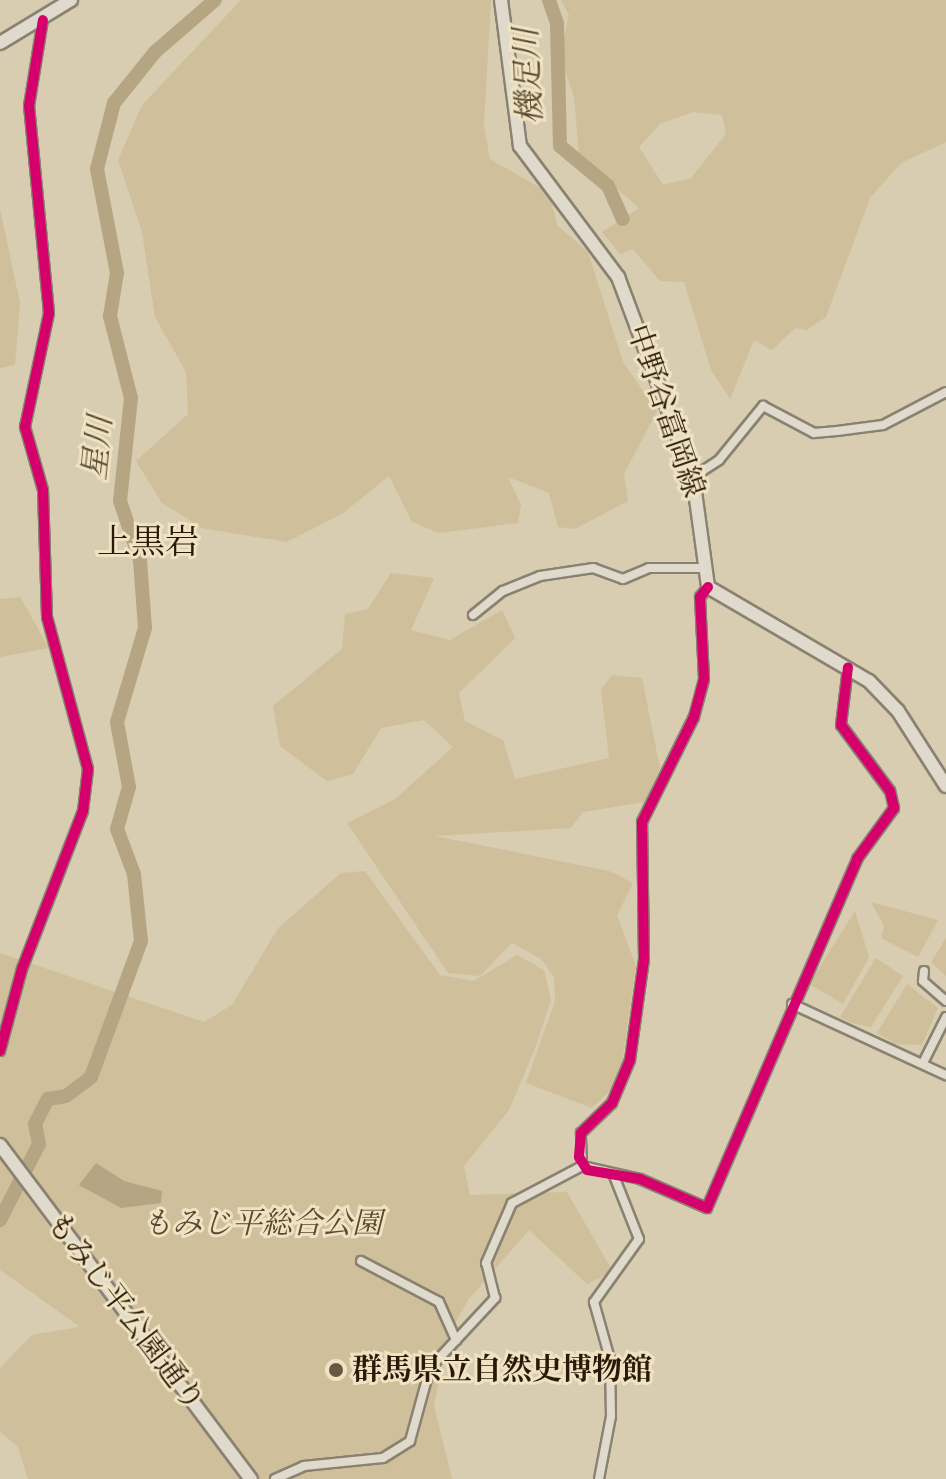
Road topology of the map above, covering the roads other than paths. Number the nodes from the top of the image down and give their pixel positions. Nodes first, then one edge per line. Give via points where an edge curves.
1 (71, 0) edge
2 (501, 0) edge
3 (43, 20) junction
4 (0, 43) edge
5 (946, 392) edge
6 (693, 477) junction
7 (700, 568) junction
8 (708, 587) junction
9 (473, 615) dead end
10 (848, 667) junction
11 (946, 786) edge
12 (924, 971) dead end
13 (946, 1001) edge
14 (792, 1004) junction
15 (946, 1017) edge
16 (0, 1051) edge
17 (924, 1061) junction
18 (946, 1075) edge
19 (0, 1145) edge
20 (582, 1166) junction
21 (614, 1176) junction
22 (361, 1261) dead end
23 (456, 1340) junction
24 (251, 1479) edge
25 (275, 1479) edge
26 (599, 1479) edge

1 - 3 main road
2 - 6 main road, 中野谷富岡線 via 520,146 618,277
3 - 4 main road
3 - 16 street via 29,106 49,313 25,427 43,490 47,617 88,769 83,811 35,932
5 - 6 street via 883,425 814,433 763,406 733,443
6 - 7 main road, 中野谷富岡線
7 - 8 main road, 中野谷富岡線
7 - 9 street via 649,568 623,579 593,568 540,576 503,591
8 - 10 main road
8 - 20 street via 700,597 704,679 694,717 642,822 644,959 630,1060 612,1103 581,1133
10 - 11 main road via 898,711
10 - 14 street via 841,725 890,791 894,808 857,859
12 - 13 street via 923,981
14 - 17 street
14 - 21 street via 707,1208 640,1179
15 - 17 street
17 - 18 street
19 - 24 main road, もみじ平公園通り
20 - 21 street
20 - 23 street via 512,1203 486,1263 495,1298
21 - 26 street via 639,1239 594,1302 610,1359 611,1416
22 - 23 street via 439,1302
23 - 25 street via 430,1368 420,1425 402,1449 373,1460 293,1468

